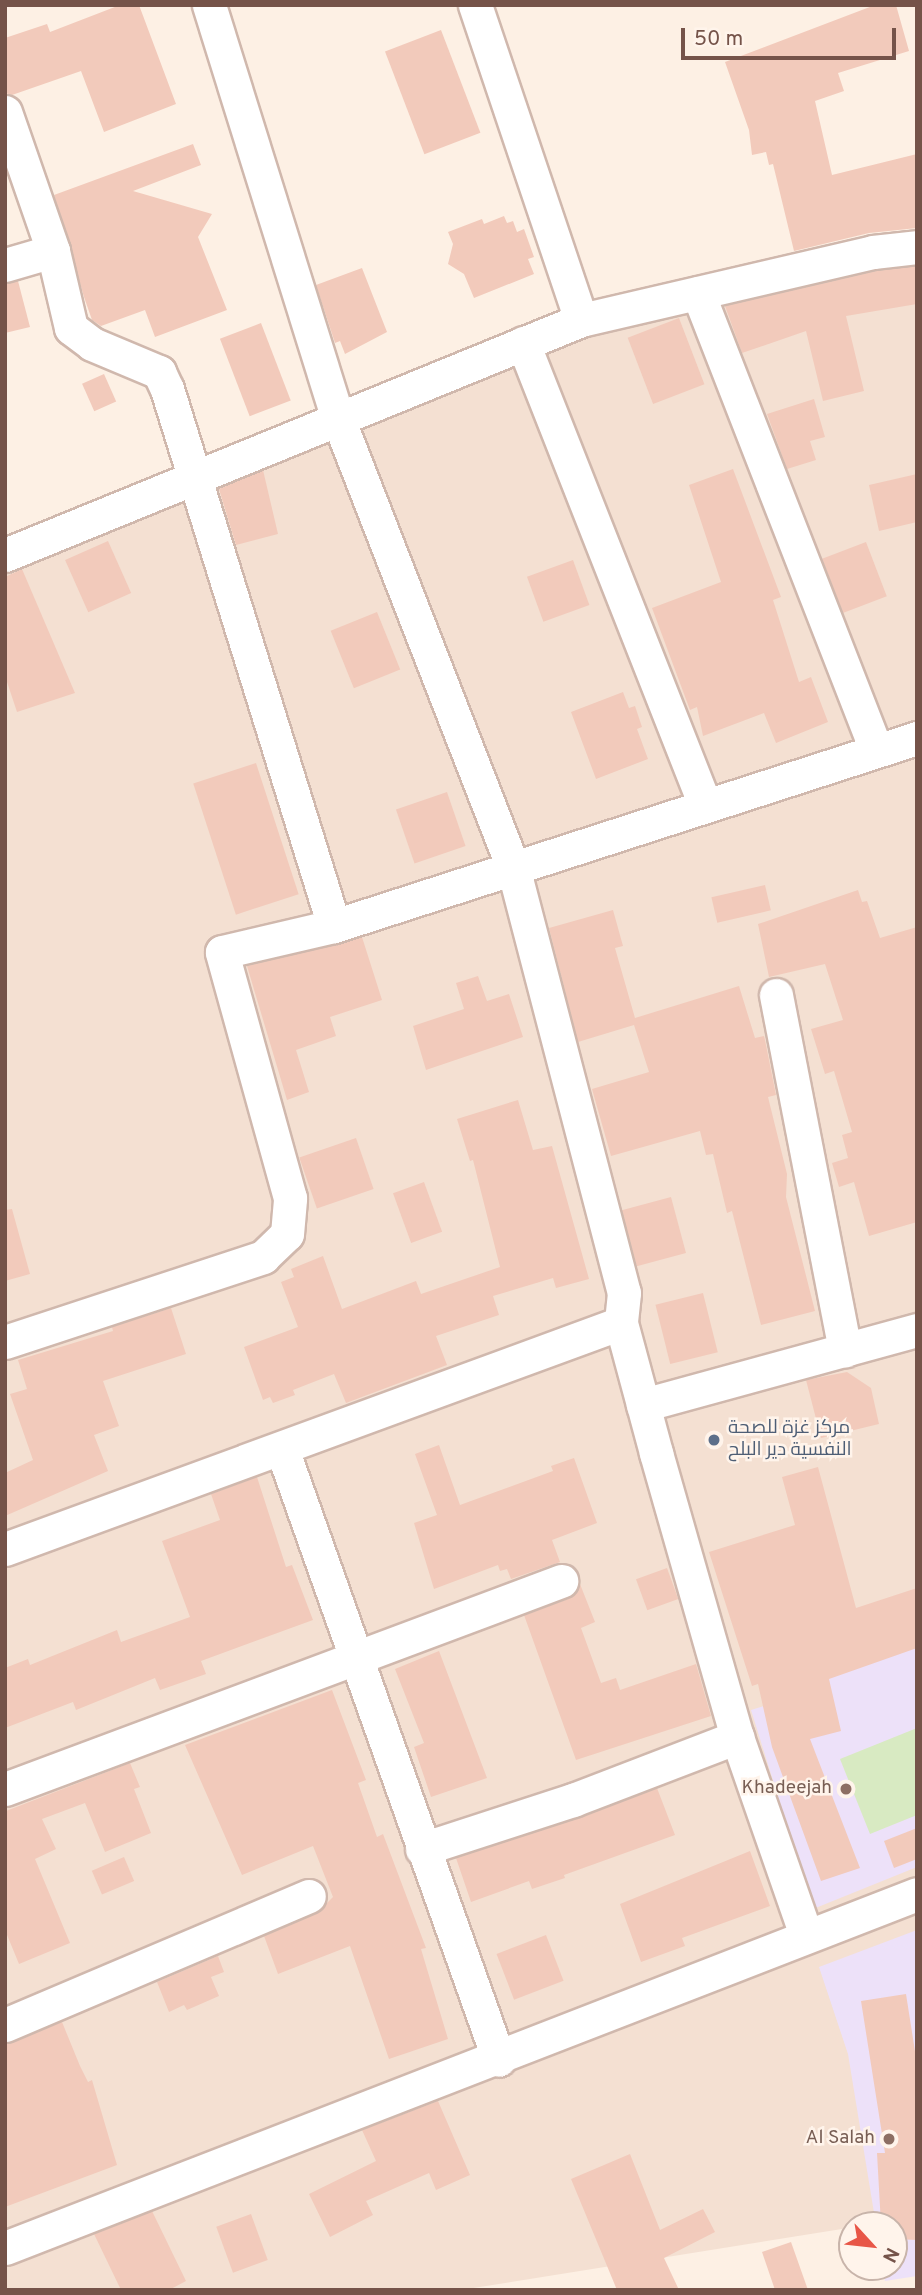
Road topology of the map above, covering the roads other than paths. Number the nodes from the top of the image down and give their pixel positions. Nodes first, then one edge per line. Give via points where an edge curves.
1 (209, 5) edge
2 (475, 5) edge
3 (5, 112) edge
4 (917, 247) edge
5 (53, 251) junction
6 (5, 265) edge
7 (698, 293) junction
8 (580, 320) junction
9 (523, 344) junction
10 (337, 415) junction
11 (193, 476) junction
12 (5, 555) edge
13 (917, 738) edge
14 (875, 748) junction
15 (705, 804) junction
16 (513, 867) junction
17 (334, 926) junction
18 (776, 995) dead end
19 (621, 1323) junction
20 (917, 1331) edge
21 (5, 1342) edge
22 (845, 1350) junction
23 (643, 1405) junction
24 (282, 1450) junction
25 (5, 1549) edge
26 (561, 1581) dead end
27 (352, 1656) junction
28 (737, 1737) junction
29 (5, 1789) edge
30 (422, 1849) junction
31 (917, 1894) edge
32 (309, 1896) dead end
33 (806, 1935) junction
34 (5, 2025) edge
35 (499, 2060) junction
36 (5, 2248) edge

1 - 10 street
2 - 8 street
3 - 5 street
4 - 7 street via 873,252
5 - 6 street
5 - 11 street via 71,328 92,344 159,372
7 - 8 street
7 - 14 street
8 - 9 street
9 - 10 street
9 - 15 street
10 - 11 street
10 - 16 street
11 - 12 street
11 - 17 street
13 - 14 street
14 - 15 street
15 - 16 street
16 - 17 street
16 - 19 street via 624,1293
17 - 21 street via 222,952 290,1198 291,1222 281,1243 253,1261
18 - 22 street
19 - 23 street
19 - 24 street
20 - 22 street
22 - 23 street
23 - 28 street
24 - 25 street
24 - 27 street
26 - 27 street
27 - 29 street
27 - 30 street
28 - 30 street via 573,1800
28 - 33 street
30 - 35 street
31 - 33 street
32 - 34 street
33 - 35 street
35 - 36 street

